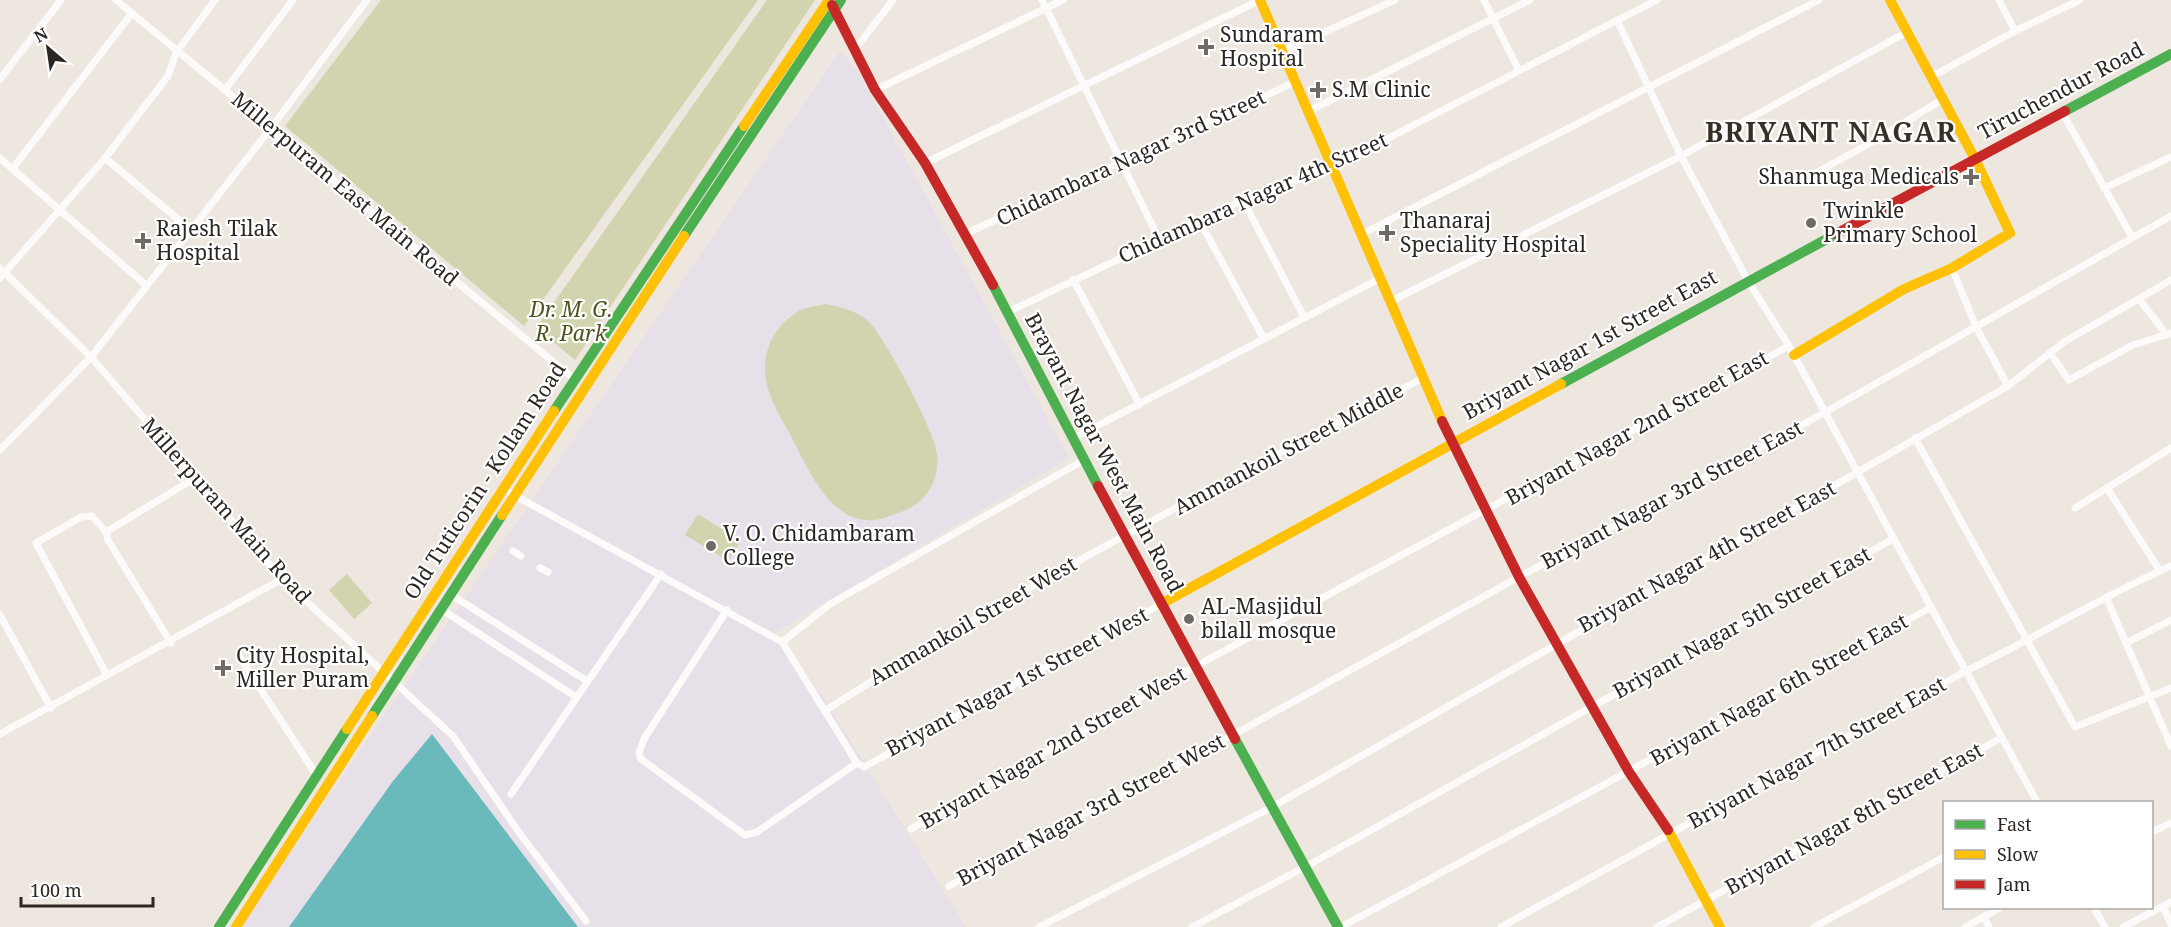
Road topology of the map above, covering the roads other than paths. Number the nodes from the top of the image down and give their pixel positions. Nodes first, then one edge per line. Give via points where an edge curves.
1 (61, 0) edge
2 (116, 0) edge
3 (215, 0) edge
4 (294, 0) edge
5 (367, 0) edge
6 (892, 0) edge
7 (1042, 0) edge
8 (1063, 0) edge
9 (1260, 0) edge
10 (1395, 0) edge
11 (1484, 0) edge
12 (1530, 0) edge
13 (1657, 0) edge
14 (1819, 0) edge
15 (1890, 0) edge
16 (1999, 0) edge
17 (2080, 0) edge
18 (834, 3) edge
19 (1046, 8) junction
20 (132, 13) junction
21 (1617, 20) junction
22 (1493, 21) junction
23 (2015, 31) junction
24 (1907, 32) junction
25 (178, 51) junction
26 (853, 51) junction
27 (1283, 51) junction
28 (2171, 54) edge
29 (1518, 69) junction
30 (1931, 77) junction
31 (0, 79) edge
32 (1297, 81) junction
33 (1086, 86) junction
34 (1649, 87) junction
35 (225, 90) junction
36 (875, 90) junction
37 (1943, 99) junction
38 (1310, 111) junction
39 (2062, 112) junction
40 (271, 128) junction
41 (1681, 156) junction
42 (2171, 157) edge
43 (0, 158) edge
44 (105, 158) junction
45 (1975, 159) junction
46 (1122, 160) junction
47 (925, 163) junction
48 (1332, 167) junction
49 (13, 168) junction
50 (1797, 183) dead end
51 (2104, 188) junction
52 (1243, 200) junction
53 (57, 210) junction
54 (2171, 216) edge
55 (1199, 220) junction
56 (191, 230) junction
57 (964, 234) junction
58 (1360, 235) junction
59 (2132, 237) junction
60 (1159, 239) junction
61 (1952, 268) junction
62 (2, 273) edge
63 (1072, 279) junction
64 (1379, 279) junction
65 (2171, 280) edge
66 (1748, 281) junction
67 (147, 286) junction
68 (2139, 299) junction
69 (1389, 302) junction
70 (1008, 312) junction
71 (1304, 317) junction
72 (1976, 327) junction
73 (2169, 334) edge
74 (1264, 339) junction
75 (1791, 350) junction
76 (2050, 353) junction
77 (91, 357) junction
78 (1423, 378) junction
79 (574, 379) junction
80 (2008, 386) junction
81 (1140, 405) junction
82 (1824, 413) junction
83 (1916, 438) junction
84 (1072, 440) junction
85 (1452, 443) junction
86 (2171, 448) edge
87 (0, 450) edge
88 (1084, 460) junction
89 (1858, 472) junction
90 (195, 478) junction
91 (2107, 488) junction
92 (502, 489) junction
93 (515, 495) junction
94 (2075, 508) dead end
95 (1486, 510) junction
96 (106, 532) junction
97 (1124, 537) junction
98 (1893, 539) junction
99 (513, 551) dead end
100 (521, 556) dead end
101 (2171, 566) edge
102 (540, 568) dead end
103 (2160, 571) junction
104 (548, 573) dead end
105 (661, 574) junction
106 (1519, 577) junction
107 (282, 579) junction
108 (450, 594) junction
109 (2106, 597) junction
110 (1161, 604) junction
111 (1930, 608) junction
112 (441, 609) junction
113 (727, 610) junction
114 (0, 615) edge
115 (2171, 620) edge
116 (782, 642) junction
117 (1556, 642) junction
118 (2026, 642) junction
119 (171, 643) junction
120 (2126, 643) junction
121 (239, 656) dead end
122 (1196, 666) junction
123 (384, 672) junction
124 (1964, 672) junction
125 (107, 675) junction
126 (587, 681) junction
127 (394, 684) junction
128 (2171, 688) edge
129 (576, 697) junction
130 (2150, 697) junction
131 (1592, 707) junction
132 (51, 708) junction
133 (826, 710) junction
134 (0, 734) edge
135 (1233, 735) junction
136 (2001, 738) junction
137 (2171, 746) edge
138 (857, 762) junction
139 (1629, 772) junction
140 (317, 776) junction
141 (511, 794) dead end
142 (2036, 801) edge
143 (1272, 807) junction
144 (2171, 823) edge
145 (911, 829) dead end
146 (2153, 831) edge
147 (1670, 833) junction
148 (1943, 858) edge
149 (1305, 867) junction
150 (949, 886) dead end
151 (1706, 901) junction
152 (2171, 902) edge
153 (2163, 906) junction
154 (1998, 909) edge
155 (2095, 909) edge
156 (1984, 917) junction
157 (586, 921) dead end
158 (2171, 925) edge
159 (220, 926) edge
160 (236, 927) edge
161 (1039, 927) edge
162 (1192, 927) edge
163 (1340, 927) edge
164 (1501, 927) edge
165 (1657, 927) edge
166 (1720, 927) edge
167 (1814, 927) edge
168 (1965, 927) edge
169 (1989, 927) edge
170 (2105, 927) edge
171 (2123, 927) edge

1 - 31 street
2 - 20 street, Millerpuram East Main Road
3 - 25 street
4 - 35 street
5 - 40 street
6 - 26 street
7 - 19 street
8 - 19 street
9 - 27 main road
9 - 33 street
10 - 27 street
11 - 22 street
12 - 22 street
13 - 21 street, Chidambara Nagar 4th Street
14 - 34 street
15 - 24 main road
16 - 23 street
17 - 23 street
18 - 26 main road, Brayant Nagar West Main Road
18 - 79 main road, Old Tuticorin - Kollam Road
18 - 93 main road
19 - 33 street
19 - 36 street
20 - 25 street, Millerpuram East Main Road
20 - 49 street
21 - 29 street, Chidambara Nagar 4th Street
21 - 34 street
22 - 29 street
22 - 38 street
23 - 30 street
24 - 30 main road
24 - 41 street
25 - 35 street, Millerpuram East Main Road
25 - 44 street via 168,76
26 - 36 main road, Brayant Nagar West Main Road
27 - 32 main road
28 - 39 main road, Tiruchendur Road
29 - 48 street, Chidambara Nagar 4th Street
30 - 37 main road
32 - 38 main road
32 - 46 street, Chidambara Nagar 3rd Street
33 - 46 street
33 - 47 street
34 - 41 street
34 - 58 street
35 - 40 street, Millerpuram East Main Road
36 - 47 main road, Brayant Nagar West Main Road
37 - 45 main road
37 - 50 street
38 - 48 main road
39 - 45 main road, Tiruchendur Road
39 - 51 street
40 - 56 street
40 - 79 street, Millerpuram East Main Road
41 - 66 street
41 - 69 street
42 - 51 street
43 - 49 street
44 - 53 street
44 - 56 street
45 - 61 main road via 2010,233
45 - 66 main road, Tiruchendur Road
46 - 57 street, Chidambara Nagar 3rd Street
46 - 60 street
47 - 57 main road, Brayant Nagar West Main Road
48 - 52 street, Chidambara Nagar 4th Street
48 - 58 main road
49 - 53 street
51 - 59 street
52 - 55 street, Chidambara Nagar 4th Street
52 - 71 street
53 - 62 street
53 - 67 street
54 - 59 street, Briyant Nagar 3rd Street East
55 - 60 street, Chidambara Nagar 4th Street
55 - 74 street
56 - 67 street
57 - 70 main road, Brayant Nagar West Main Road
58 - 64 main road
59 - 72 street, Briyant Nagar 3rd Street East
60 - 63 street, Chidambara Nagar 4th Street
61 - 72 street
61 - 75 main road
62 - 77 street, Millerpuram Main Road
63 - 70 street, Chidambara Nagar 4th Street
63 - 81 street
64 - 69 main road
64 - 71 street
65 - 68 street, Briyant Nagar 4th Street East
66 - 75 street
66 - 85 main road, Briyant Nagar 1st Street East
67 - 77 street
68 - 73 street
68 - 76 street, Briyant Nagar 4th Street East
69 - 78 main road
70 - 84 main road, Brayant Nagar West Main Road
71 - 74 street
72 - 80 street
72 - 82 street, Briyant Nagar 3rd Street East
73 - 76 street via 2133,345 2069,380
74 - 81 street
75 - 82 street
75 - 95 street, Briyant Nagar 2nd Street East
76 - 80 street, Briyant Nagar 4th Street East
77 - 87 street
77 - 90 street, Millerpuram Main Road
78 - 85 main road
78 - 97 street, Ammankoil Street Middle
79 - 92 main road, Old Tuticorin - Kollam Road
80 - 83 street, Briyant Nagar 4th Street East
81 - 84 street
82 - 89 street
82 - 106 street, Briyant Nagar 3rd Street East
83 - 89 street, Briyant Nagar 4th Street East
83 - 118 street
84 - 88 main road, Brayant Nagar West Main Road
85 - 95 main road
85 - 110 main road, Briyant Nagar 1st Street East
86 - 91 street
88 - 97 main road, Brayant Nagar West Main Road
88 - 116 street via 830,604
89 - 98 street
89 - 117 street, Briyant Nagar 4th Street East
90 - 96 street
90 - 107 street, Millerpuram Main Road
91 - 94 street
91 - 103 street
92 - 93 street
92 - 123 main road, Old Tuticorin - Kollam Road
93 - 105 street
93 - 108 main road
95 - 106 main road
95 - 122 street, Briyant Nagar 2nd Street East
96 - 119 street
96 - 125 street via 92,516 81,517 36,543
97 - 110 main road, Brayant Nagar West Main Road
97 - 133 street, Ammankoil Street West via 989,609
98 - 111 street
98 - 131 street, Briyant Nagar 5th Street East
99 - 100 street
101 - 103 street, Briyant Nagar 7th Street East
102 - 104 street
103 - 109 street, Briyant Nagar 7th Street East
105 - 113 street
105 - 126 street
106 - 117 main road
106 - 135 street, Briyant Nagar 3rd Street East
107 - 119 street
107 - 123 street, Millerpuram Main Road
108 - 112 main road
108 - 126 street
109 - 118 street, Briyant Nagar 7th Street East
109 - 120 street
110 - 122 main road, Brayant Nagar West Main Road
110 - 138 street, Briyant Nagar 1st Street West via 864,766
111 - 124 street
111 - 139 street, Briyant Nagar 6th Street East
112 - 127 main road
112 - 129 street
113 - 116 street
113 - 138 street via 644,739 641,759 745,835 757,832
114 - 132 street
115 - 120 street
116 - 133 street
117 - 131 main road
117 - 143 street, Briyant Nagar 4th Street East
118 - 124 street, Briyant Nagar 7th Street East
118 - 130 street via 2075,728
119 - 125 street
120 - 130 street
121 - 140 street
122 - 135 main road, Brayant Nagar West Main Road
122 - 145 street, Briyant Nagar 2nd Street West
123 - 127 street, Millerpuram Main Road
123 - 140 main road, Old Tuticorin - Kollam Road
124 - 136 street
124 - 147 street, Briyant Nagar 7th Street East
125 - 132 street
126 - 129 street
127 - 157 street, Millerpuram Main Road via 453,736
127 - 160 main road
128 - 130 street
129 - 141 street
130 - 137 street
131 - 139 main road
131 - 149 street, Briyant Nagar 5th Street East
132 - 134 street
133 - 138 street
135 - 143 main road, Brayant Nagar West Main Road
135 - 150 street, Briyant Nagar 3rd Street West
136 - 142 street
136 - 151 street, Briyant Nagar 8th Street East
139 - 147 main road
139 - 163 street, Briyant Nagar 6th Street East
140 - 159 main road, Old Tuticorin - Kollam Road
143 - 149 main road, Brayant Nagar West Main Road
143 - 161 street, Briyant Nagar 4th Street East
144 - 146 street
147 - 151 main road
147 - 164 street, Briyant Nagar 7th Street East
148 - 167 street
149 - 162 street, Briyant Nagar 5th Street East
149 - 163 main road, Brayant Nagar West Main Road
151 - 165 street, Briyant Nagar 8th Street East
151 - 166 main road
152 - 153 street
153 - 158 street
153 - 171 street
154 - 156 street
155 - 170 street
156 - 168 street
156 - 169 street

